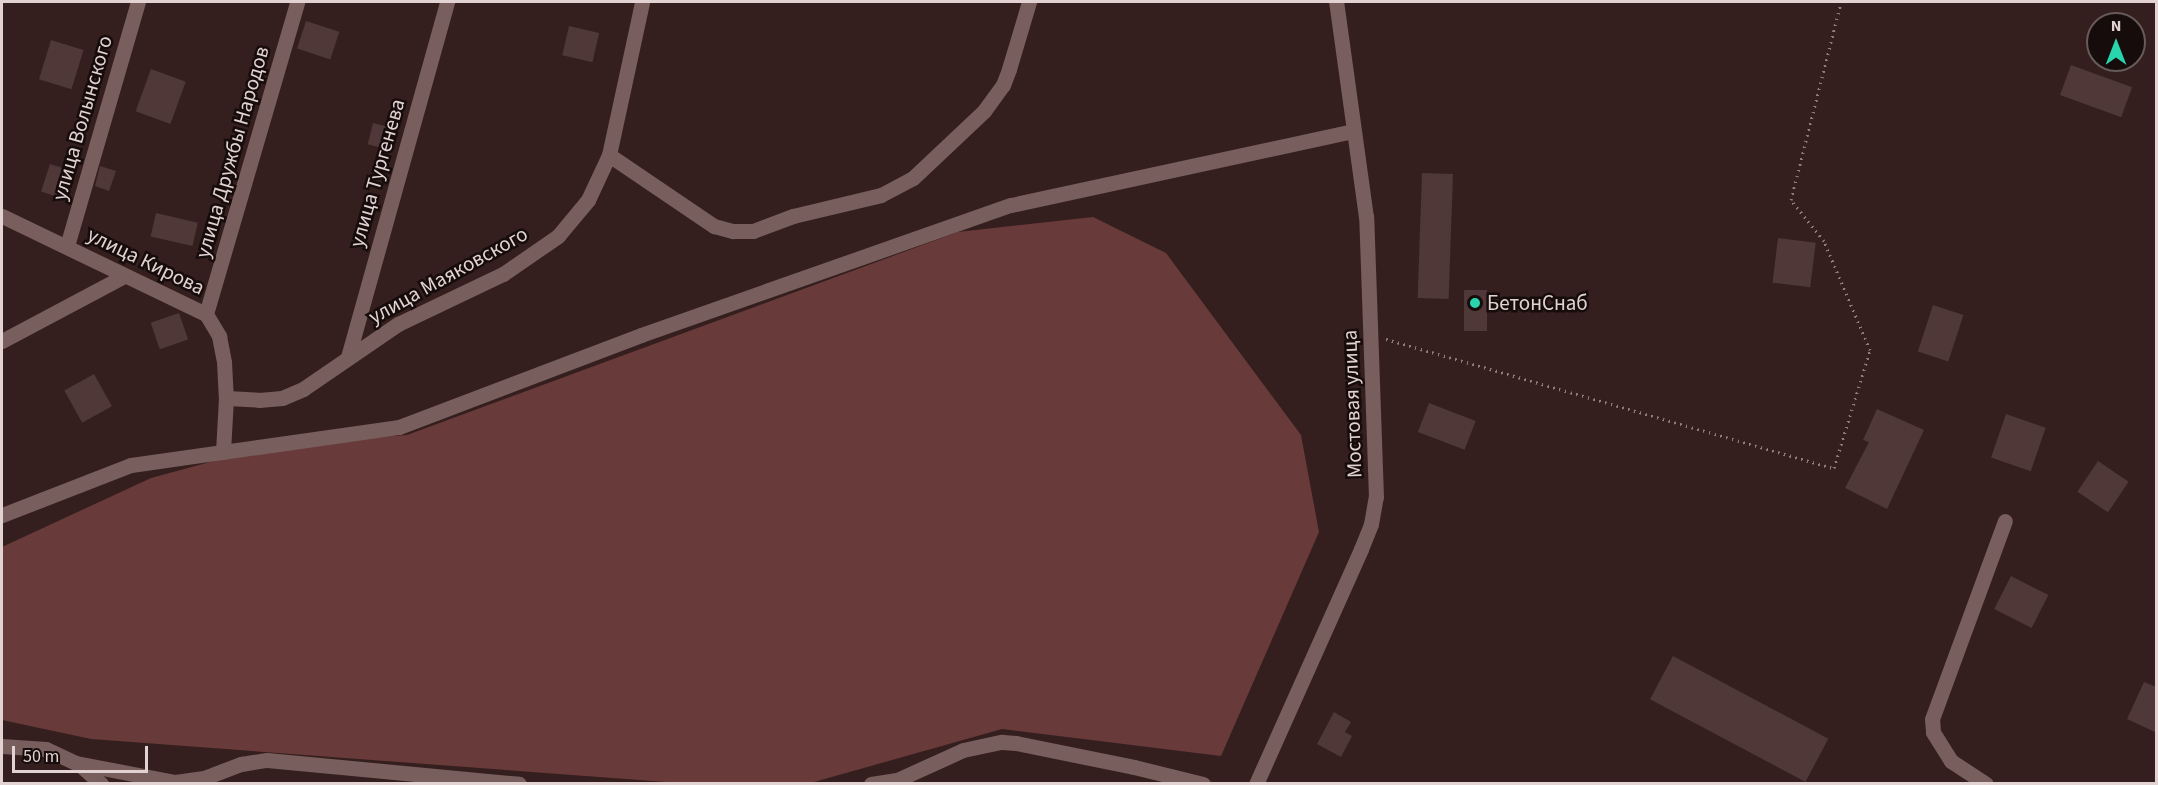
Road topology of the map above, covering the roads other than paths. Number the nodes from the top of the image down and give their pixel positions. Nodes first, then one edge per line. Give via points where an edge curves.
1 (138, 2) edge
2 (297, 2) edge
3 (447, 2) edge
4 (642, 2) edge
5 (1029, 2) edge
6 (1336, 2) edge
7 (1353, 131) junction
8 (609, 155) junction
9 (2, 216) edge
10 (67, 246) junction
11 (124, 276) junction
12 (206, 314) junction
13 (2, 341) edge
14 (348, 357) junction
15 (226, 398) junction
16 (222, 452) junction
17 (2, 515) edge
18 (2005, 520) dead end
19 (2, 746) edge
20 (76, 762) junction
21 (101, 783) edge
22 (519, 783) edge
23 (871, 783) edge
24 (1203, 783) edge
25 (1256, 783) edge
26 (1986, 783) edge

1 - 10 street, улица Волынского
2 - 12 street, улица Дружбы Народов
3 - 14 street, улица Тургенева
4 - 8 street, улица Маяковского
5 - 8 street via 1009,69 984,111 913,178 881,195 793,216 753,231 734,231 714,226
6 - 7 street, Мостовая улица
7 - 16 street via 1011,205 653,331 399,427
7 - 25 street, Мостовая улица via 1366,217 1376,497 1371,524
8 - 14 street, улица Маяковского via 588,200 558,236 503,274 398,324
9 - 10 street, улица Кирова
10 - 11 street, улица Кирова
11 - 12 street, улица Кирова
11 - 13 street
12 - 15 street via 219,336
14 - 15 street, улица Маяковского via 303,389 282,398
15 - 16 street
16 - 17 street via 131,465
18 - 26 street via 1932,719 1933,732 1951,761
19 - 20 street via 46,749
20 - 21 street
20 - 22 street via 175,782 267,760
23 - 24 street via 897,780 963,750 1002,742

